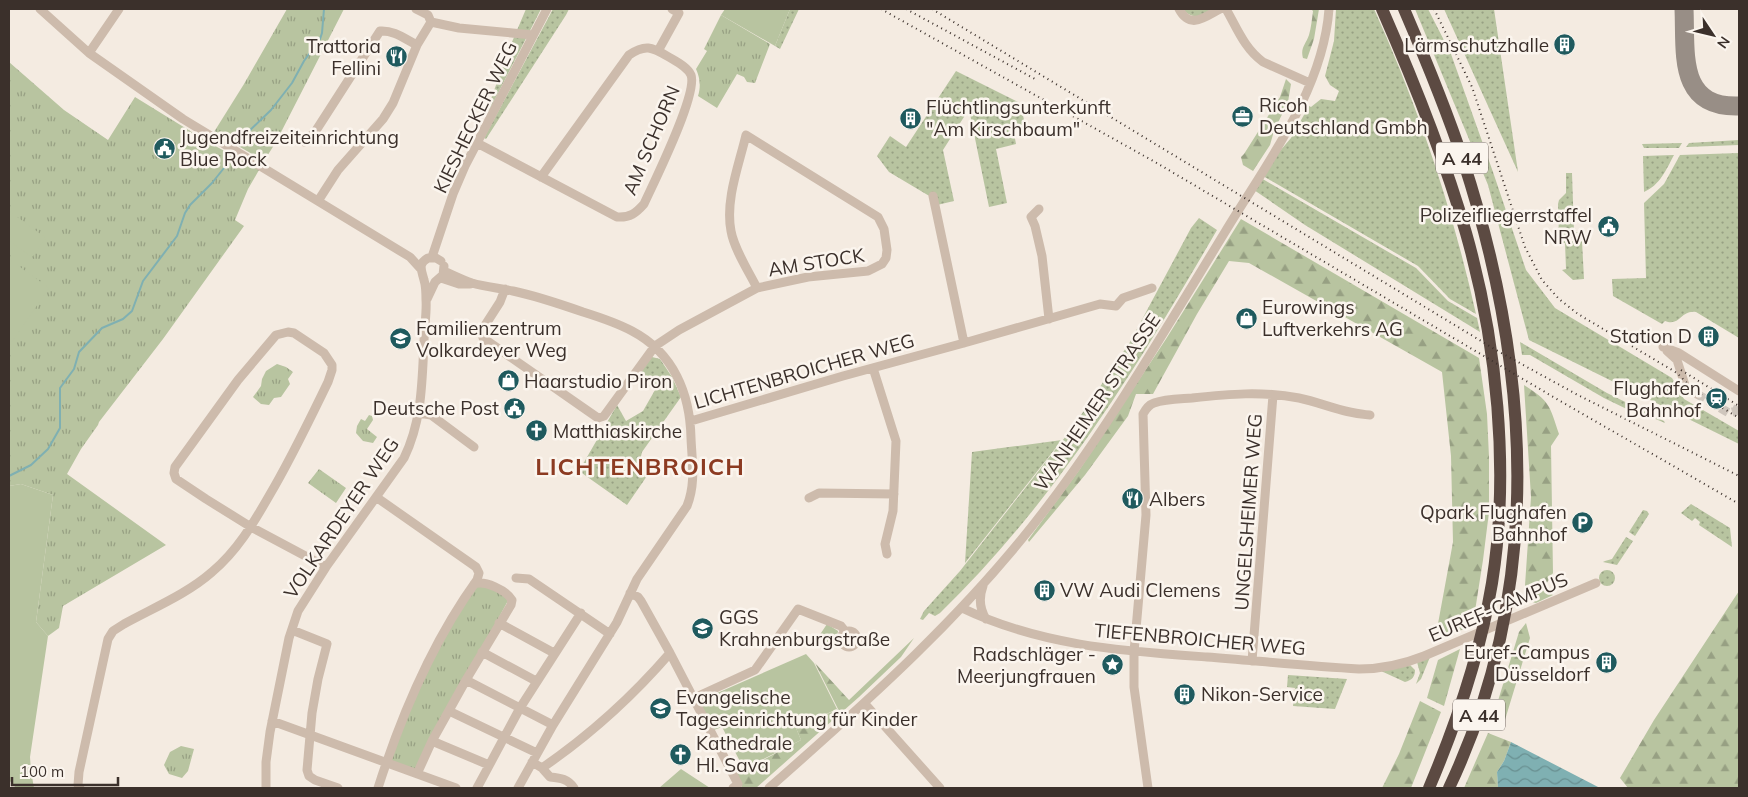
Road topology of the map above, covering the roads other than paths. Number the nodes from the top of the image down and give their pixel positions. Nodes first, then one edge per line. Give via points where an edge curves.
1 (40, 9) edge
2 (119, 9) edge
3 (416, 9) edge
4 (547, 9) edge
5 (672, 9) edge
6 (1179, 9) edge
7 (1220, 9) edge
8 (1226, 9) edge
9 (1329, 9) edge
10 (1382, 9) edge
11 (1404, 9) edge
12 (431, 22) junction
13 (534, 35) junction
14 (417, 45) junction
15 (658, 51) junction
16 (90, 53) junction
17 (1310, 83) junction
18 (304, 142) dead end
19 (477, 143) junction
20 (541, 177) junction
21 (933, 196) dead end
22 (318, 201) junction
23 (1039, 209) dead end
24 (438, 242) junction
25 (441, 261) junction
26 (425, 262) junction
27 (440, 277) junction
28 (424, 279) junction
29 (757, 288) junction
30 (1152, 288) dead end
31 (506, 289) junction
32 (426, 301) junction
33 (1049, 319) junction
34 (964, 343) junction
35 (655, 346) junction
36 (874, 368) junction
37 (1739, 391) edge
38 (1697, 394) tunnel mouth
39 (1273, 395) junction
40 (419, 413) junction
41 (1370, 415) dead end
42 (691, 421) junction
43 (474, 446) dead end
44 (894, 494) junction
45 (376, 497) junction
46 (810, 498) dead end
47 (251, 527) junction
48 (887, 554) dead end
49 (326, 567) junction
50 (516, 578) dead end
51 (984, 582) junction
52 (1596, 583) dead end
53 (474, 584) junction
54 (630, 593) junction
55 (962, 608) junction
56 (581, 613) junction
57 (986, 619) junction
58 (499, 623) junction
59 (292, 630) junction
60 (845, 631) dead end
61 (610, 634) junction
62 (482, 652) junction
63 (1134, 652) junction
64 (554, 653) junction
65 (670, 653) junction
66 (1413, 660) joint
67 (1252, 661) junction
68 (466, 680) junction
69 (536, 681) junction
70 (694, 698) junction
71 (865, 704) junction
72 (520, 708) junction
73 (449, 711) junction
74 (272, 721) junction
75 (553, 725) junction
76 (310, 734) junction
77 (504, 737) junction
78 (432, 741) junction
79 (537, 752) junction
80 (532, 762) junction
81 (386, 763) junction
82 (489, 766) junction
83 (542, 768) junction
84 (417, 774) junction
85 (80, 788) edge
86 (266, 788) edge
87 (338, 788) edge
88 (378, 788) edge
89 (456, 788) edge
90 (478, 788) edge
91 (518, 788) edge
92 (574, 788) edge
93 (733, 788) edge
94 (769, 788) edge
95 (940, 788) edge
96 (1148, 788) edge
97 (1429, 788) edge
98 (1449, 788) edge

1 - 16 street
2 - 16 street
3 - 12 street via 428,16
4 - 13 street, KIESHECKER WEG
5 - 15 street via 679,13
6 - 7 street via 1193,20
8 - 17 street via 1245,44 1257,58
9 - 17 street, WANHEIMER STRASSE via 1324,46
10 - 97 highway, A 44 via 1414,83 1466,234 1481,300 1499,438 1499,495 1493,572 1485,619 1454,729
11 - 98 highway, A 44 via 1463,159 1483,229 1502,312 1518,445 1518,491 1506,610 1480,711
12 - 13 street via 454,28
12 - 14 street
13 - 19 street, KIESHECKER WEG
14 - 18 street via 395,33 380,31 315,132
14 - 22 street via 400,89 383,119 338,170
15 - 20 street via 645,47 629,54
15 - 20 street, AM SCHORN via 687,69 693,84 663,162 644,204 635,214 616,217
16 - 22 street via 194,126
17 - 51 street, WANHEIMER STRASSE via 1262,171 1097,437 1046,508
19 - 20 street, AM SCHORN
19 - 24 street, KIESHECKER WEG via 453,194
21 - 34 street
22 - 26 street via 410,257
23 - 33 street via 1031,217 1042,256
24 - 25 street, KIESHECKER WEG
24 - 26 street, KIESHECKER WEG
25 - 26 street
25 - 27 street via 444,266
26 - 28 street, VOLKARDEYER WEG via 421,275
27 - 28 street via 429,282
27 - 31 street, LICHTENBROICHER WEG via 459,284
27 - 32 street, VOLKARDEYER WEG
28 - 32 street, VOLKARDEYER WEG
29 - 29 street, AM STOCK via 808,277 868,271 882,264 887,250 882,222 872,212 746,135 729,214 735,243
29 - 35 street, AM STOCK
30 - 33 street, LICHTENBROICHER WEG via 1122,298 1116,306 1100,304
31 - 35 street, LICHTENBROICHER WEG via 605,319 634,331
31 - 35 street via 482,330 483,338 595,417 608,412
32 - 40 street, VOLKARDEYER WEG
33 - 34 street, LICHTENBROICHER WEG
34 - 36 street, LICHTENBROICHER WEG
35 - 42 street, LICHTENBROICHER WEG via 680,381
36 - 42 street, LICHTENBROICHER WEG
36 - 44 street via 896,441
37 - 38 street via 1679,353 1663,347 1677,360 1685,386
39 - 41 street
39 - 63 street via 1241,393 1148,406 1144,414 1146,529
39 - 67 street, UNGELSHEIMER WEG
40 - 43 street via 431,415
40 - 45 street, VOLKARDEYER WEG via 404,458
42 - 54 street via 694,478 688,506
44 - 46 street via 819,493
44 - 48 street via 885,544
45 - 49 street, VOLKARDEYER WEG
45 - 53 street via 476,567 479,577
47 - 47 street via 287,464 332,370 324,353 294,333 276,335 175,467 176,479
47 - 49 street
47 - 85 street via 211,573 124,624 108,639 79,772
49 - 59 street, VOLKARDEYER WEG via 298,611
50 - 56 street via 529,579
51 - 55 street, WANHEIMER STRASSE
51 - 57 street via 980,600
52 - 66 street, EUREF-CAMPUS
53 - 58 street via 483,583 510,597 511,605
53 - 81 street via 433,653
54 - 61 street
54 - 65 street via 641,601
55 - 57 street, TIEFENBROICHER WEG
55 - 71 street, WANHEIMER STRASSE
56 - 61 street
56 - 64 street
57 - 63 street, TIEFENBROICHER WEG via 1042,636
58 - 62 street
58 - 64 street
59 - 74 street, VOLKARDEYER WEG
59 - 76 street via 327,644
60 - 70 street via 841,626 798,609 755,670
61 - 75 street
62 - 68 street
62 - 69 street
63 - 67 street, TIEFENBROICHER WEG
63 - 96 street via 1136,707
64 - 69 street
65 - 70 street
65 - 83 street via 590,733
66 - 67 street, TIEFENBROICHER WEG via 1370,669
68 - 72 street
68 - 73 street
69 - 72 street
70 - 93 street via 738,784
71 - 94 street, WANHEIMER STRASSE
71 - 95 street
72 - 75 street
72 - 77 street
73 - 77 street
73 - 78 street
74 - 76 street
74 - 86 street, VOLKARDEYER WEG
75 - 79 street
76 - 81 street
76 - 87 street via 309,776
77 - 79 street
77 - 82 street
78 - 82 street
78 - 84 street
79 - 80 street
80 - 83 street
80 - 91 street
81 - 84 street
81 - 88 street
82 - 90 street
83 - 92 street via 550,777 563,778
84 - 89 street

